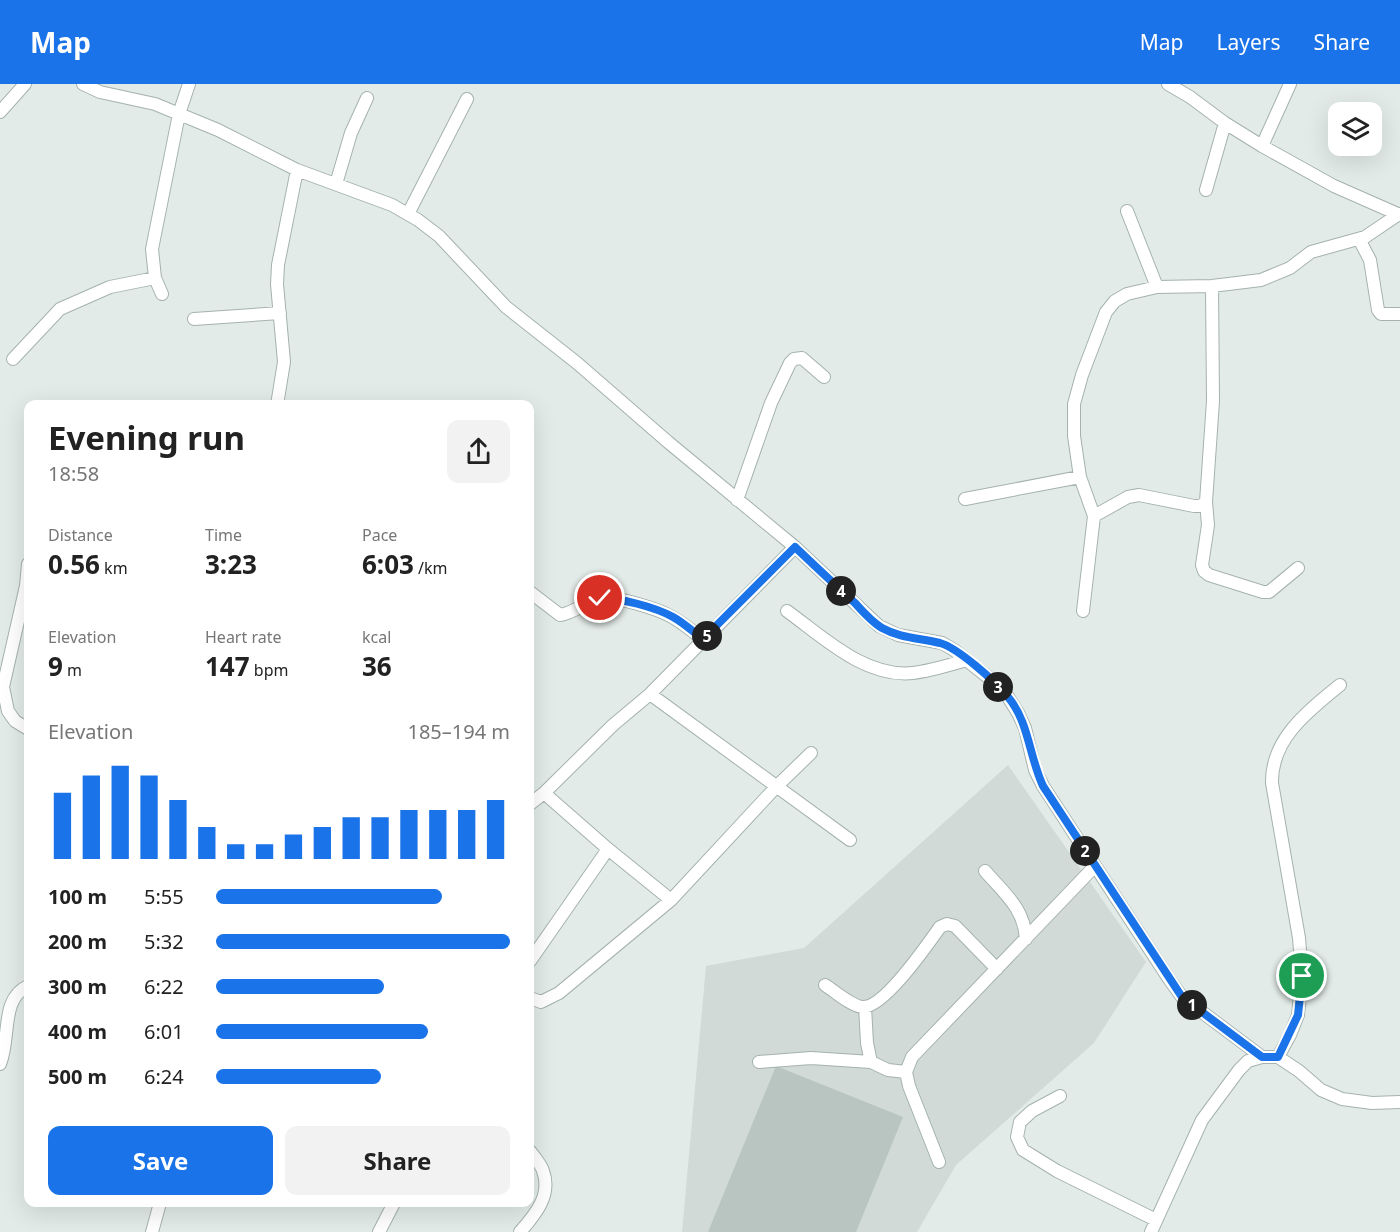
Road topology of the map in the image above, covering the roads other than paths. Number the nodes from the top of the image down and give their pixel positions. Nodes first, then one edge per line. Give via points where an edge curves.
1 (24, 84) edge
2 (83, 84) edge
3 (189, 84) edge
4 (1168, 84) edge
5 (1290, 84) edge
6 (101, 88) edge
7 (367, 98) dead end
8 (467, 99) dead end
9 (0, 112) edge
10 (179, 114) junction
11 (1225, 123) junction
12 (1262, 146) junction
13 (297, 170) junction
14 (336, 184) junction
15 (1206, 190) dead end
16 (1127, 211) dead end
17 (408, 214) junction
18 (1399, 214) edge
19 (1359, 239) junction
20 (155, 278) junction
21 (1212, 286) junction
22 (1157, 287) junction
23 (162, 294) dead end
24 (280, 313) junction
25 (1400, 314) edge
26 (194, 319) dead end
27 (13, 359) dead end
28 (824, 377) dead end
29 (274, 400) edge
30 (1080, 477) junction
31 (965, 499) dead end
32 (737, 500) junction
33 (1206, 502) junction
34 (1094, 516) junction
35 (795, 547) junction
36 (1298, 568) dead end
37 (24, 595) edge
38 (534, 595) edge
39 (787, 611) dead end
40 (1083, 611) dead end
41 (703, 639) junction
42 (967, 660) junction
43 (1340, 686) dead end
44 (650, 694) junction
45 (24, 727) edge
46 (811, 753) dead end
47 (776, 787) junction
48 (544, 793) junction
49 (534, 801) edge
50 (850, 840) dead end
51 (608, 849) junction
52 (1095, 866) junction
53 (985, 872) dead end
54 (671, 900) junction
55 (1026, 939) junction
56 (534, 956) edge
57 (997, 969) junction
58 (825, 985) dead end
59 (24, 989) edge
60 (534, 999) edge
61 (866, 1007) junction
62 (1262, 1057) junction
63 (1278, 1057) junction
64 (759, 1062) dead end
65 (872, 1062) junction
66 (0, 1064) edge
67 (906, 1072) junction
68 (1059, 1096) dead end
69 (1400, 1102) edge
70 (534, 1157) edge
71 (939, 1162) dead end
72 (159, 1207) edge
73 (392, 1207) edge
74 (1156, 1220) junction
75 (152, 1232) edge
76 (378, 1232) edge
77 (520, 1232) edge
78 (1151, 1232) edge

1 - 9 street
2 - 6 street
3 - 10 street
4 - 11 street
5 - 12 street
6 - 10 street
7 - 14 street via 351,133
8 - 17 street
10 - 13 street
10 - 20 street via 152,249
11 - 12 street
11 - 15 street
12 - 18 street via 1334,186
13 - 14 street
13 - 24 street via 278,265
14 - 17 street
16 - 22 street
17 - 32 street via 439,236 506,307 578,363
18 - 19 street
19 - 21 street via 1311,252 1290,268 1261,280
19 - 25 street via 1370,261 1378,310 1385,315
20 - 23 street
20 - 27 street via 110,287 60,309
21 - 22 street
21 - 33 street via 1213,401
22 - 30 street via 1127,294 1106,312 1074,404
24 - 26 street
24 - 29 street via 284,362
28 - 32 street via 802,358 790,363 771,403
30 - 31 street
30 - 34 street
32 - 35 street
33 - 34 street via 1194,506 1139,495
33 - 36 street via 1204,571 1269,592
34 - 40 street
35 - 41 street
35 - 42 street via 879,626 898,635 942,644
37 - 45 street via 3,687 8,711
38 - 41 street via 560,615 600,598 634,604 674,617
39 - 42 street via 870,666 912,673
41 - 44 street
42 - 52 street via 1008,697 1018,713 1043,786
43 - 63 street via 1296,723 1276,755 1272,771 1302,976 1298,1015
44 - 47 street
44 - 48 street
46 - 47 street
47 - 50 street
47 - 54 street
48 - 49 street
48 - 51 street
51 - 54 street
51 - 56 street
52 - 55 street
52 - 62 street via 1182,997
53 - 55 street via 1018,909
54 - 60 street via 559,993 541,1002
55 - 57 street
57 - 61 street via 955,926 947,924 940,927 904,975
57 - 67 street via 912,1057
58 - 61 street
59 - 66 street via 12,997 6,1009
61 - 65 street
62 - 63 street
62 - 74 street via 1248,1061 1239,1070 1202,1120
63 - 69 street via 1321,1090 1342,1099
64 - 65 street via 811,1058
65 - 67 street via 888,1070
67 - 71 street
68 - 74 street via 1020,1122 1017,1137 1023,1150
70 - 77 street via 543,1170 542,1203
72 - 75 street
73 - 76 street
74 - 78 street

